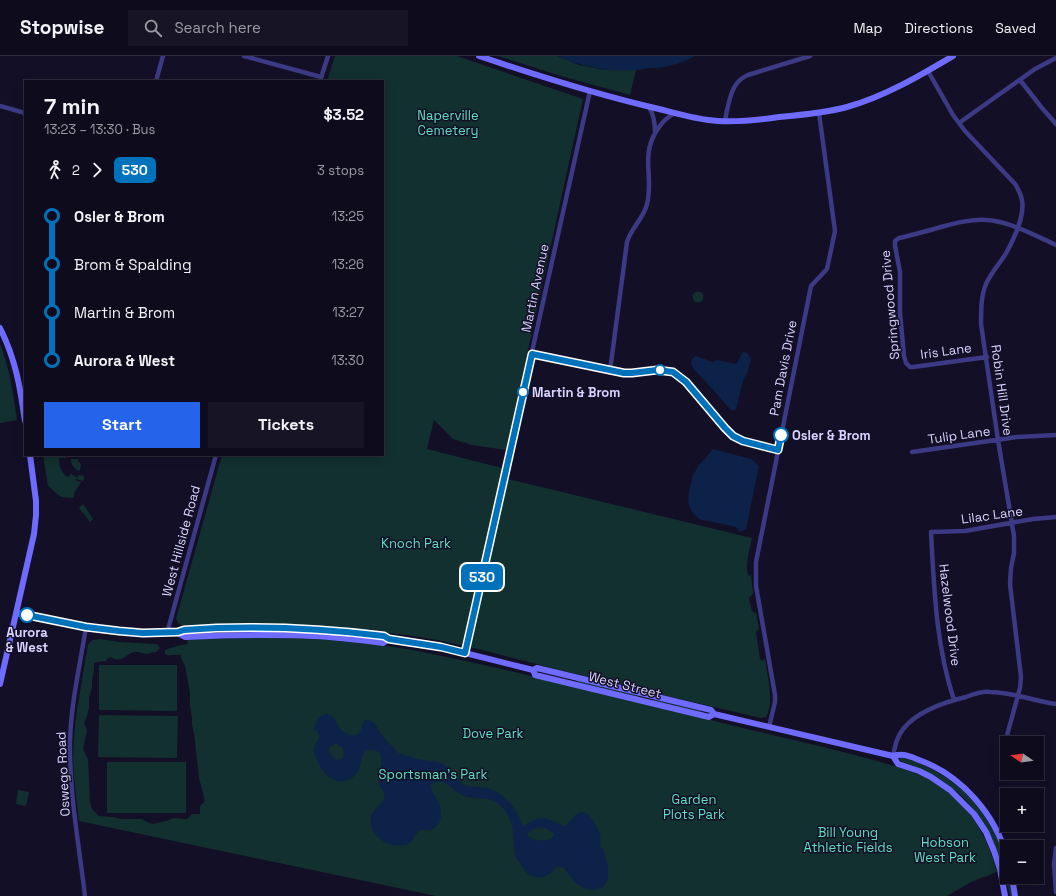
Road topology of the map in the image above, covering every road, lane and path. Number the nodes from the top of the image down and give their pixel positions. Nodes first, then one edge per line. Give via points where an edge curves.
1 (163, 56) edge
2 (244, 56) edge
3 (328, 56) edge
4 (479, 56) edge
5 (810, 56) edge
6 (953, 56) edge
7 (1056, 58) edge
8 (928, 71) junction
9 (321, 79) edge
10 (156, 80) edge
11 (1020, 80) junction
12 (590, 91) junction
13 (0, 106) edge
14 (649, 107) junction
15 (24, 113) edge
16 (676, 113) junction
17 (819, 113) junction
18 (725, 121) junction
19 (959, 123) junction
20 (1056, 124) edge
21 (654, 134) junction
22 (1017, 228) junction
23 (1056, 245) edge
24 (0, 328) edge
25 (532, 354) junction
26 (987, 357) junction
27 (908, 365) joint
28 (610, 371) junction
29 (24, 415) edge
30 (1056, 435) edge
31 (998, 440) junction
32 (778, 450) junction
33 (912, 452) dead end
34 (30, 456) edge
35 (216, 456) edge
36 (1056, 517) edge
37 (1012, 523) junction
38 (931, 532) joint
39 (16, 613) junction
40 (86, 627) junction
41 (167, 633) junction
42 (465, 653) junction
43 (0, 684) edge
44 (1017, 696) junction
45 (954, 700) junction
46 (1056, 704) edge
47 (770, 727) junction
48 (1007, 736) edge
49 (893, 756) junction
50 (1002, 840) edge
51 (1056, 848) edge
52 (1013, 884) edge
53 (1056, 892) edge
54 (85, 896) edge
55 (1005, 896) edge
56 (1015, 896) edge

1 - 10 street
2 - 9 street
3 - 9 street
4 - 12 street
5 - 18 street via 742,78 733,89
6 - 8 street
7 - 11 street
8 - 17 street via 863,103
8 - 19 street, Robin Hill Drive
11 - 19 street
11 - 20 street
12 - 14 street
12 - 25 street, Martin Avenue
13 - 15 street
14 - 16 street
14 - 21 street via 655,120
16 - 18 street
16 - 21 street via 664,120
17 - 18 street
17 - 32 street, Pam Davis Drive via 835,231 827,269 811,286
19 - 22 street, Robin Hill Drive via 1018,190 1022,209
21 - 28 street via 648,157 650,193 646,208 629,236
22 - 23 street
22 - 26 street, Robin Hill Drive via 1008,250 986,283 981,324
22 - 27 street, Springwood Drive via 992,221 971,220 899,238 896,241 904,356
24 - 29 street via 16,370
25 - 28 street
25 - 42 street, Martin Avenue
26 - 27 street, Iris Lane via 913,367
26 - 31 street, Robin Hill Drive
28 - 32 street via 673,372 686,382 733,436
30 - 31 street, Tulip Lane
31 - 33 street, Tulip Lane
31 - 37 street, Robin Hill Drive
32 - 47 street, Pam Davis Drive via 756,562 756,586 775,695
34 - 39 street via 36,515
35 - 41 street, West Hillside Road
36 - 37 street, Lilac Lane
37 - 38 street, Lilac Lane via 965,531
37 - 44 street, Robin Hill Drive via 1015,546 1010,584 1021,677
38 - 45 street, Hazelwood Drive via 940,645
39 - 40 street, West Street
39 - 43 street
40 - 41 street, West Street
40 - 54 street, Oswego Road via 72,718 70,757
41 - 42 street, West Street via 178,632 185,636 296,635 383,643 389,639
42 - 47 street, West Street via 711,710 714,714
44 - 45 street via 988,692
44 - 46 street
44 - 48 street, Robin Hill Drive
45 - 49 street via 910,722 900,734
47 - 49 street, West Street
49 - 50 street, West Street via 900,754 923,762 943,772 964,788 993,823
49 - 55 street, West Street via 898,764 919,771 950,790 974,814 994,851
51 - 53 street
52 - 56 street

